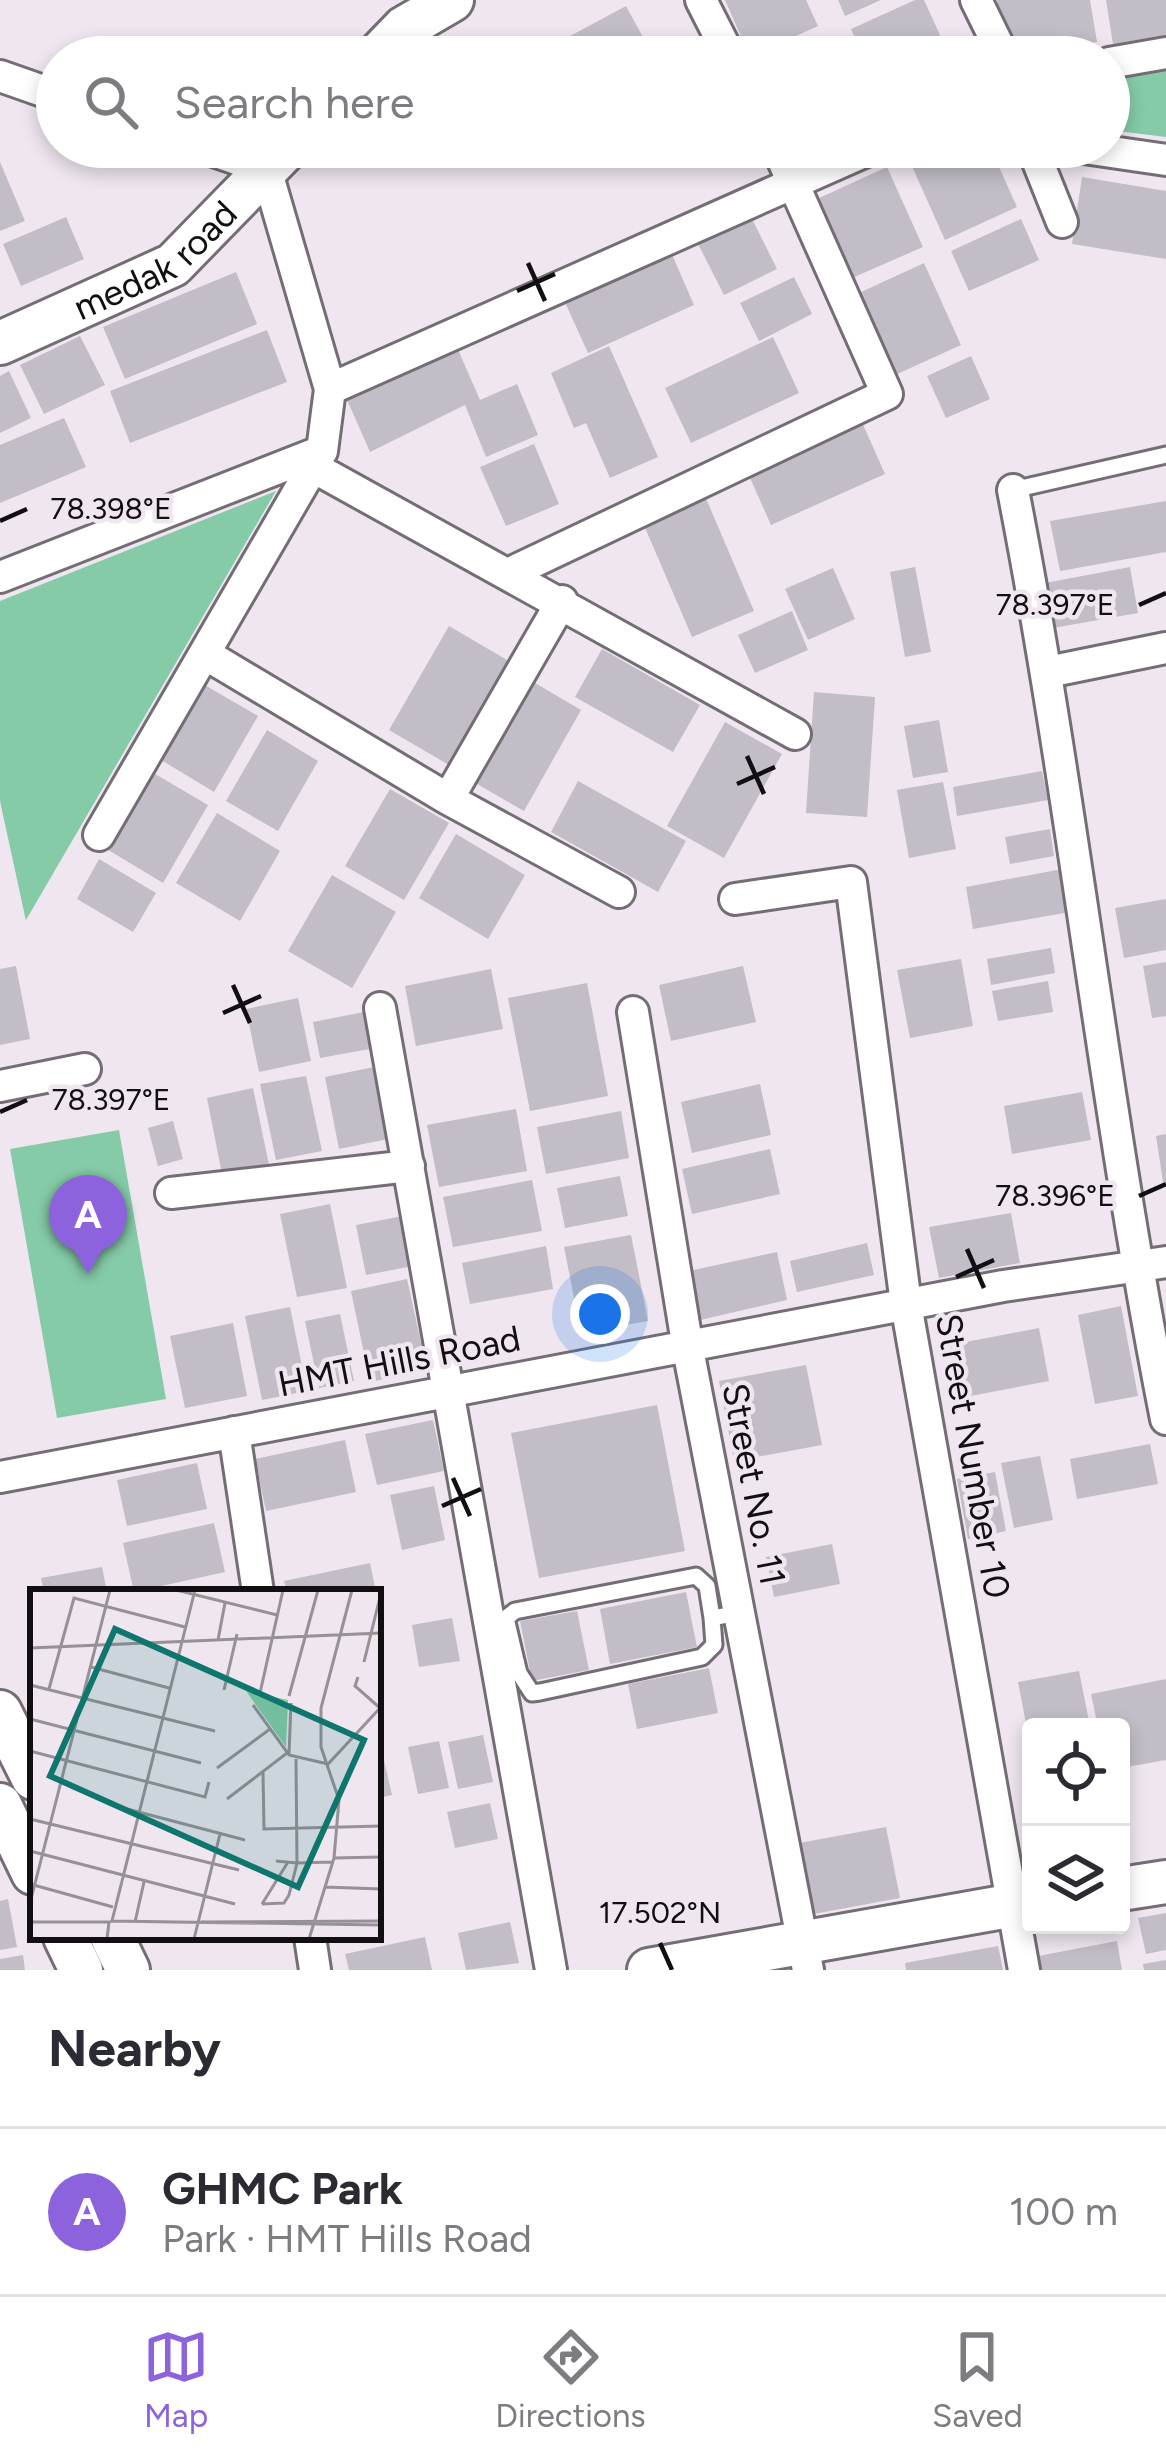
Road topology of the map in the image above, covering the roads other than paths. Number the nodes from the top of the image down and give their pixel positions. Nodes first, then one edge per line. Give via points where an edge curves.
1 (452, 0) edge
2 (701, 0) edge
3 (976, 0) edge
4 (396, 36) edge
5 (719, 36) edge
6 (994, 36) edge
7 (1166, 53) edge
8 (1130, 59) edge
9 (0, 76) edge
10 (36, 89) edge
11 (1130, 155) edge
12 (1166, 160) edge
13 (267, 168) edge
14 (279, 168) edge
15 (788, 168) edge
16 (832, 168) edge
17 (1041, 168) edge
18 (797, 185) junction
19 (1062, 221) dead end
20 (0, 343) edge
21 (330, 389) junction
22 (1166, 455) edge
23 (318, 459) junction
24 (1013, 490) joint
25 (510, 573) junction
26 (0, 577) edge
27 (562, 601) junction
28 (1166, 648) edge
29 (205, 654) junction
30 (1048, 672) junction
31 (794, 734) dead end
32 (448, 799) junction
33 (99, 835) dead end
34 (619, 892) dead end
35 (735, 899) dead end
36 (380, 1008) dead end
37 (633, 1012) dead end
38 (85, 1069) dead end
39 (0, 1086) edge
40 (409, 1166) junction
41 (171, 1193) dead end
42 (1151, 1263) edge
43 (906, 1304) junction
44 (688, 1348) junction
45 (448, 1391) junction
46 (1166, 1419) edge
47 (234, 1432) junction
48 (0, 1477) edge
49 (258, 1589) edge
50 (726, 1616) junction
51 (504, 1651) junction
52 (0, 1712) edge
53 (30, 1772) edge
54 (4, 1824) edge
55 (30, 1868) edge
56 (1166, 1882) edge
57 (1130, 1888) edge
58 (1022, 1904) edge
59 (1023, 1934) edge
60 (66, 1940) edge
61 (113, 1940) edge
62 (310, 1940) edge
63 (806, 1955) edge
64 (81, 1970) edge
65 (128, 1970) edge
66 (314, 1970) edge
67 (551, 1970) edge
68 (649, 1970) edge
69 (1024, 1970) edge

1 - 4 street
2 - 5 street
3 - 6 street
7 - 8 street
9 - 10 street
11 - 12 street
13 - 20 street, medak road via 173,265
14 - 21 street
15 - 18 street
16 - 18 street
17 - 19 street
18 - 21 street
18 - 25 street via 887,394
21 - 23 street
22 - 24 lane
23 - 25 street
23 - 26 street
23 - 29 street
24 - 30 street
25 - 27 street
27 - 31 street
27 - 32 street
28 - 30 street
29 - 32 street
29 - 33 street
30 - 42 street
32 - 34 street
35 - 43 street, Street Number 10 via 851,882
36 - 40 street
37 - 44 street, Street No. 11
38 - 39 street
40 - 41 street
40 - 45 street
42 - 43 street, HMT Hills Road
42 - 46 street
43 - 44 street, HMT Hills Road
43 - 58 street, Street Number 10
44 - 45 street, HMT Hills Road
44 - 50 street, Street No. 11
45 - 47 street, HMT Hills Road
45 - 51 street
47 - 48 street, HMT Hills Road
47 - 49 street
50 - 51 lane via 703,1657 540,1692 532,1693
50 - 51 lane via 697,1576 515,1611 506,1618
50 - 63 street, Street No. 11
51 - 67 street
52 - 53 street
54 - 55 street
56 - 57 street
58 - 63 street
59 - 69 street, Street Number 10
60 - 64 street
61 - 65 street
62 - 66 street
63 - 68 street

